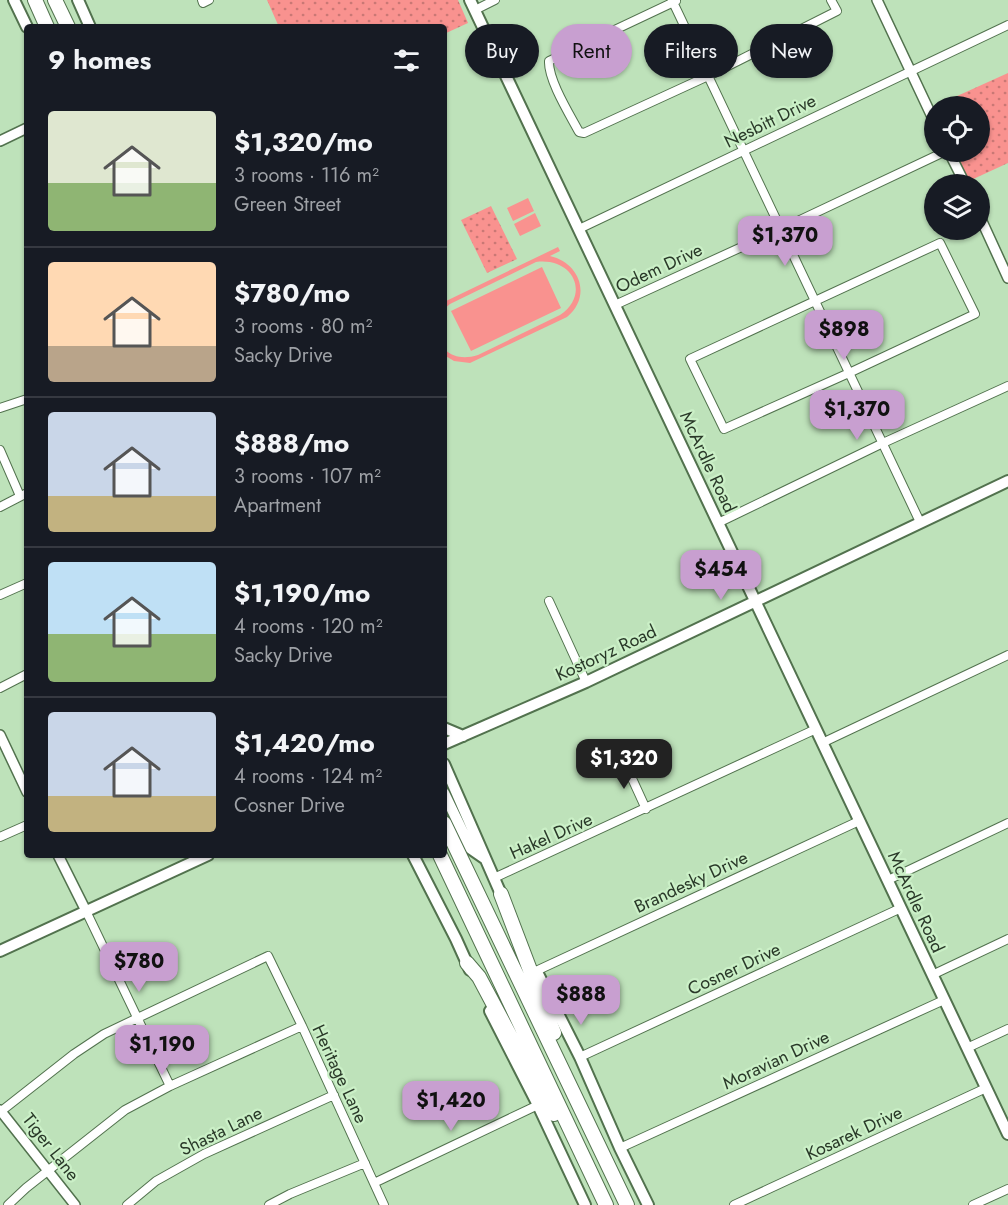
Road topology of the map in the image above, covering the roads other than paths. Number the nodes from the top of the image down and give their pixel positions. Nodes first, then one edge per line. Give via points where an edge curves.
1 (14, 0) edge
2 (35, 0) edge
3 (55, 0) edge
4 (78, 0) edge
5 (495, 0) edge
6 (831, 0) edge
7 (877, 0) edge
8 (674, 1) edge
9 (473, 5) edge
10 (26, 24) edge
11 (46, 24) edge
12 (67, 24) edge
13 (89, 24) edge
14 (684, 24) edge
15 (1008, 25) edge
16 (738, 61) edge
17 (910, 70) junction
18 (704, 78) edge
19 (709, 78) edge
20 (924, 100) edge
21 (24, 129) edge
22 (0, 141) edge
23 (744, 150) junction
24 (924, 161) edge
25 (579, 229) junction
26 (781, 229) junction
27 (990, 239) edge
28 (1008, 278) edge
29 (815, 302) junction
30 (615, 305) junction
31 (849, 373) junction
32 (1008, 386) edge
33 (24, 400) edge
34 (0, 408) edge
35 (883, 443) junction
36 (0, 450) edge
37 (1008, 481) edge
38 (24, 494) edge
39 (0, 507) edge
40 (920, 522) junction
41 (718, 523) junction
42 (24, 584) edge
43 (0, 595) edge
44 (549, 601) dead end
45 (755, 601) junction
46 (1008, 655) edge
47 (24, 676) edge
48 (586, 682) junction
49 (0, 688) edge
50 (447, 729) edge
51 (816, 729) junction
52 (463, 736) junction
53 (1, 739) edge
54 (822, 742) junction
55 (447, 743) edge
56 (624, 761) dead end
57 (447, 771) edge
58 (24, 786) edge
59 (447, 799) edge
60 (646, 808) junction
61 (859, 821) junction
62 (1008, 823) edge
63 (24, 826) edge
64 (447, 829) edge
65 (0, 837) edge
66 (60, 858) edge
67 (201, 858) edge
68 (414, 858) edge
69 (441, 858) edge
70 (486, 860) junction
71 (494, 878) junction
72 (888, 880) junction
73 (501, 894) junction
74 (901, 908) junction
75 (86, 911) junction
76 (1008, 939) edge
77 (0, 951) edge
78 (467, 963) junction
79 (536, 971) junction
80 (933, 975) junction
81 (945, 1000) junction
82 (137, 1017) junction
83 (302, 1026) junction
84 (1008, 1029) edge
85 (967, 1048) junction
86 (580, 1057) junction
87 (170, 1086) junction
88 (986, 1089) junction
89 (334, 1095) junction
90 (538, 1105) junction
91 (0, 1111) edge
92 (587, 1119) junction
93 (1005, 1120) edge
94 (1008, 1134) edge
95 (620, 1148) junction
96 (365, 1163) junction
97 (48, 1170) junction
98 (374, 1183) junction
99 (598, 1187) junction
100 (1008, 1189) edge
101 (8, 1205) edge
102 (75, 1205) edge
103 (127, 1205) edge
104 (269, 1205) edge
105 (384, 1205) edge
106 (585, 1205) edge
107 (606, 1205) edge
108 (627, 1205) edge
109 (648, 1205) edge
110 (734, 1205) edge
111 (973, 1205) edge

1 - 10 main road
2 - 11 highway
3 - 12 highway
4 - 13 main road
5 - 9 street
6 - 16 street via 837,11
7 - 17 street
8 - 14 street
8 - 18 street via 549,61 558,93 579,132 584,133
9 - 25 main road, McArdle Road
15 - 17 street, Nesbitt Drive
17 - 20 street
17 - 23 street, Nesbitt Drive
19 - 23 street
21 - 22 street
23 - 25 street, Nesbitt Drive
23 - 26 street
24 - 26 street, Odem Drive
25 - 30 main road, McArdle Road
26 - 29 street
26 - 30 street, Odem Drive
27 - 28 street
29 - 31 street
29 - 31 street via 690,359 724,429
29 - 31 street via 940,243 975,314
30 - 41 main road, McArdle Road
31 - 35 street
32 - 35 street
33 - 34 street
35 - 40 street
35 - 41 street
36 - 38 street
37 - 40 main road, Kostoryz Road
38 - 39 street
40 - 45 main road, Kostoryz Road
41 - 45 main road, McArdle Road
42 - 43 street
44 - 48 street
45 - 48 main road, Kostoryz Road
45 - 51 main road, McArdle Road
46 - 54 street
47 - 49 street
48 - 52 main road, Kostoryz Road
50 - 52 main road
51 - 54 main road, McArdle Road
51 - 60 street, Hakel Drive
52 - 55 main road, Kostoryz Road
53 - 58 street
54 - 61 main road, McArdle Road
56 - 60 street
57 - 70 main road
59 - 70 main road via 471,849
60 - 71 street, Hakel Drive
61 - 72 main road, McArdle Road
61 - 79 street, Brandesky Drive
62 - 72 street
63 - 65 street
64 - 92 highway
66 - 75 street
67 - 75 main road
68 - 78 main road
69 - 99 highway
70 - 71 main road
71 - 73 main road
72 - 74 main road, McArdle Road
73 - 79 main road
73 - 92 highway
74 - 80 main road, McArdle Road
74 - 86 street, Cosner Drive
75 - 77 main road
75 - 82 street
76 - 80 street
78 - 90 main road
78 - 99 highway via 479,976 530,1073
79 - 86 main road
80 - 81 main road, McArdle Road
81 - 85 main road, McArdle Road
81 - 95 street, Moravian Drive
82 - 83 street, Heritage Lane via 268,956
82 - 87 street
82 - 91 street via 74,1054
83 - 87 street
83 - 89 street, Heritage Lane
84 - 85 street
85 - 88 main road, McArdle Road
86 - 95 main road
87 - 97 street via 125,1110
88 - 93 main road, McArdle Road
88 - 110 street, Kosarek Drive
89 - 96 street, Heritage Lane
89 - 103 street, Shasta Lane via 204,1154 156,1181
90 - 98 street
90 - 106 main road
91 - 97 street, Tiger Lane
92 - 108 highway
93 - 94 main road, McArdle Road
95 - 109 main road
96 - 98 street, Heritage Lane
96 - 104 street
97 - 101 street
97 - 102 street, Tiger Lane
98 - 105 street, Heritage Lane
99 - 107 highway
100 - 111 street

